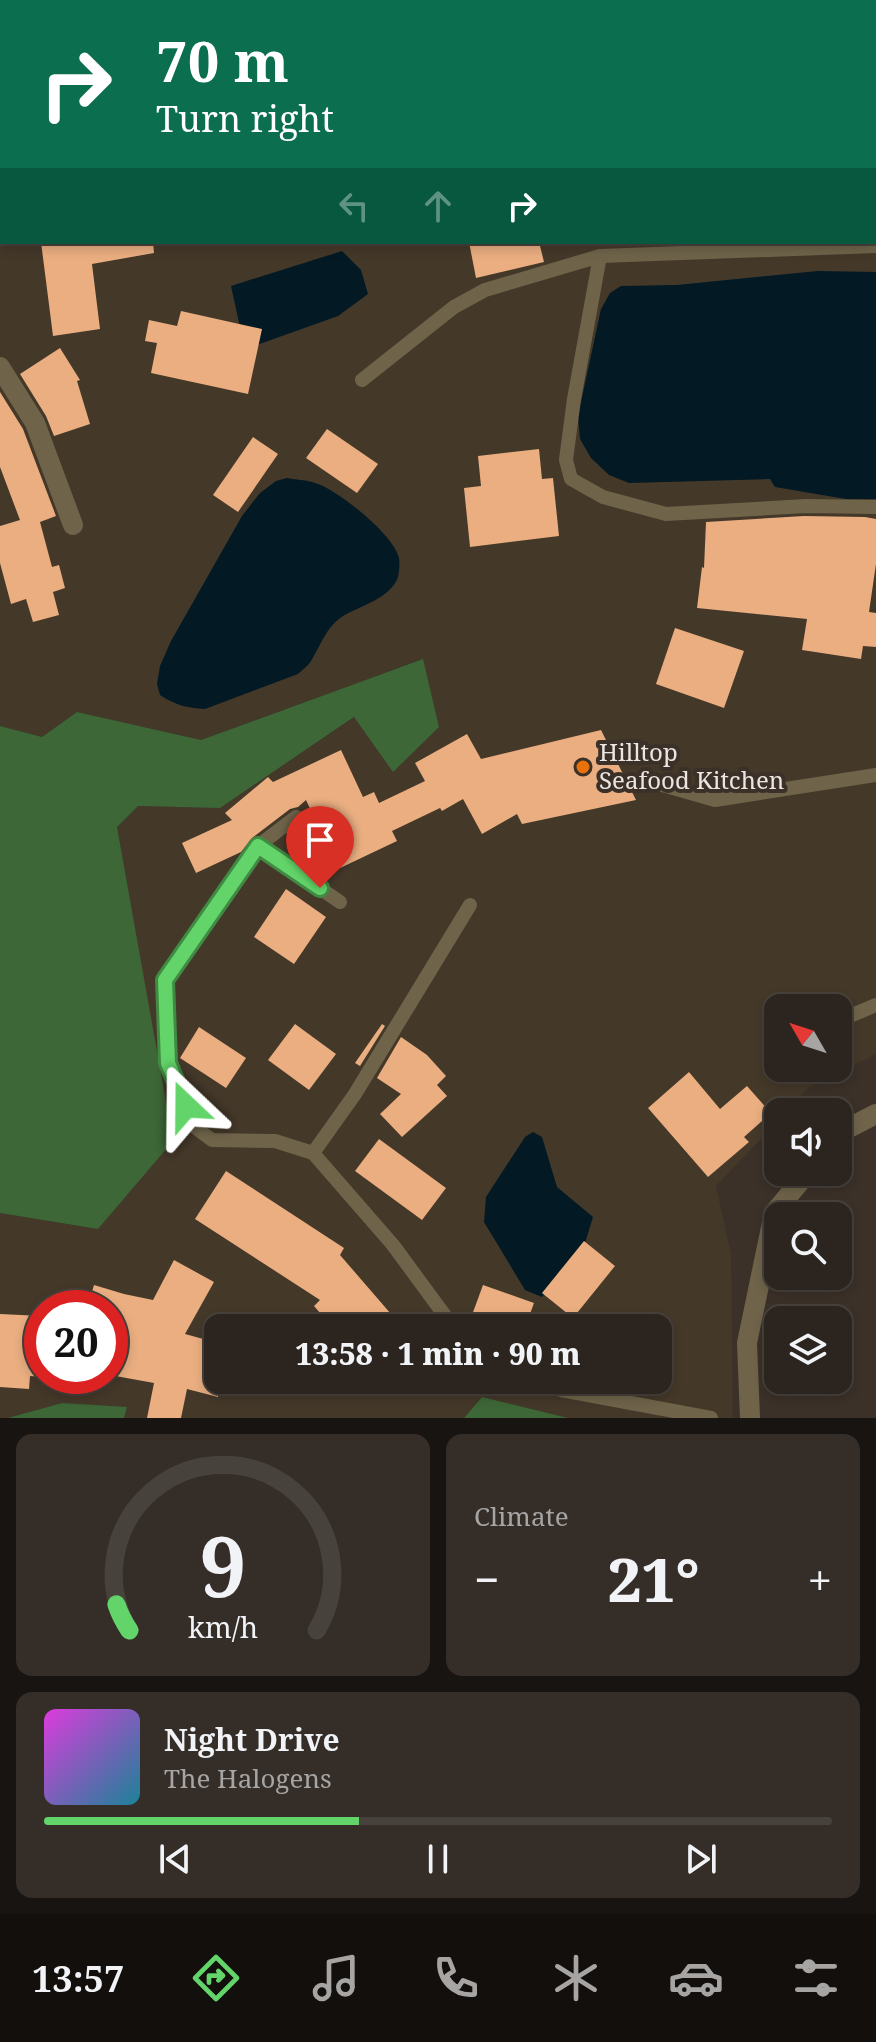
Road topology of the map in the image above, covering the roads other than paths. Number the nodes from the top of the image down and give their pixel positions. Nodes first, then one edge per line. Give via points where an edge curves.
1 (876, 246) edge
2 (600, 256) junction
3 (0, 367) edge
4 (362, 380) dead end
5 (876, 507) edge
6 (73, 525) dead end
7 (876, 775) edge
8 (652, 782) dead end
9 (296, 817) dead end
10 (258, 846) junction
11 (340, 902) dead end
12 (470, 905) dead end
13 (876, 1005) edge
14 (852, 1015) edge
15 (876, 1114) edge
16 (852, 1126) edge
17 (313, 1153) junction
18 (796, 1186) edge
19 (444, 1314) edge
20 (582, 1394) edge
21 (711, 1418) edge
22 (750, 1418) edge

1 - 2 lane
2 - 4 lane via 471,297
2 - 5 lane via 566,460 571,479 603,497 666,514
3 - 6 street via 35,423
7 - 8 lane via 715,800
9 - 10 lane
10 - 11 lane
10 - 17 lane via 165,980 168,1063 196,1128 212,1140 275,1141
12 - 17 lane
13 - 14 lane
15 - 16 street
17 - 19 lane via 393,1245
18 - 22 street via 774,1213 747,1343
20 - 21 lane

